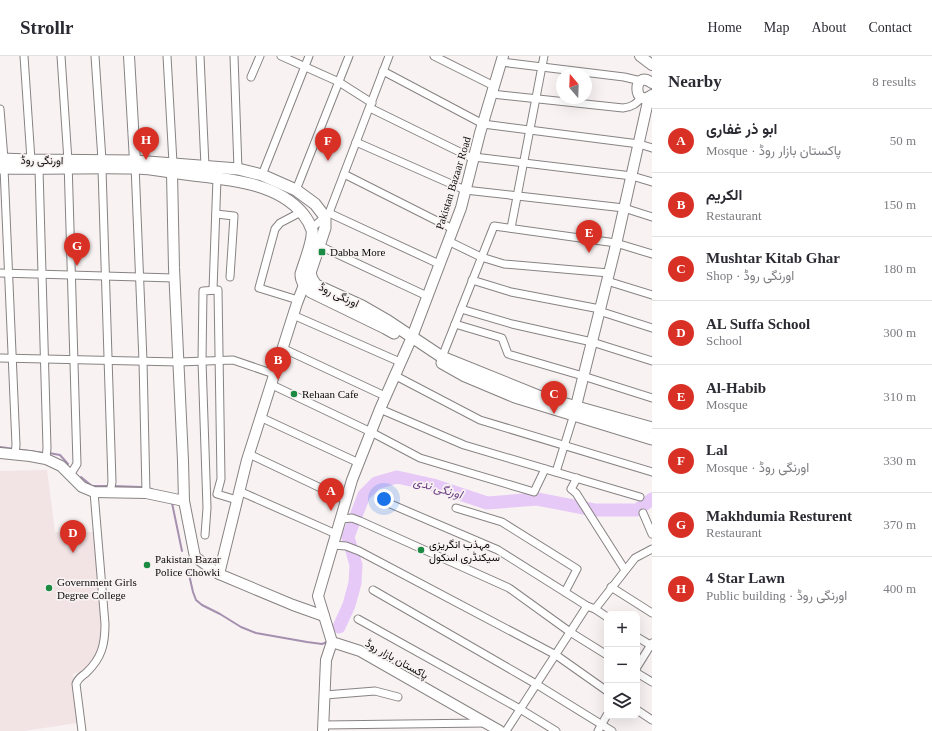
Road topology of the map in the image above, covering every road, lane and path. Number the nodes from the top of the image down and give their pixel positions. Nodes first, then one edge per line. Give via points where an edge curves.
1 (24, 56) edge
2 (61, 56) edge
3 (95, 56) edge
4 (128, 56) edge
5 (167, 56) edge
6 (200, 56) edge
7 (234, 56) edge
8 (260, 56) edge
9 (281, 56) edge
10 (309, 56) edge
11 (349, 56) edge
12 (389, 56) edge
13 (434, 56) edge
14 (544, 56) edge
15 (640, 56) edge
16 (502, 59) edge
17 (652, 65) edge
18 (305, 67) junction
19 (542, 67) junction
20 (383, 71) junction
21 (251, 77) dead end
22 (648, 79) edge
23 (339, 82) junction
24 (493, 90) junction
25 (648, 96) edge
26 (536, 98) junction
27 (371, 105) junction
28 (0, 109) edge
29 (649, 117) edge
30 (483, 124) junction
31 (530, 130) junction
32 (356, 142) junction
33 (639, 144) junction
34 (652, 148) edge
35 (474, 158) junction
36 (31, 160) junction
37 (524, 162) junction
38 (2, 163) edge
39 (102, 164) junction
40 (135, 164) junction
41 (68, 165) junction
42 (205, 166) junction
43 (172, 168) junction
44 (39, 169) junction
45 (238, 169) junction
46 (344, 174) junction
47 (262, 175) junction
48 (632, 176) junction
49 (217, 178) junction
50 (652, 182) edge
51 (296, 190) junction
52 (465, 190) junction
53 (517, 196) junction
54 (624, 208) junction
55 (301, 212) junction
56 (216, 214) junction
57 (327, 215) junction
58 (652, 216) edge
59 (511, 228) junction
60 (312, 229) junction
61 (453, 229) junction
62 (448, 241) junction
63 (616, 243) junction
64 (320, 246) junction
65 (652, 254) edge
66 (482, 257) junction
67 (439, 264) junction
68 (0, 273) edge
69 (8, 273) junction
70 (43, 274) junction
71 (71, 275) junction
72 (105, 276) junction
73 (140, 277) junction
74 (230, 277) dead end
75 (608, 277) junction
76 (174, 278) junction
77 (307, 280) junction
78 (472, 280) junction
79 (213, 290) junction
80 (652, 295) edge
81 (427, 296) junction
82 (298, 300) junction
83 (461, 309) junction
84 (600, 310) junction
85 (293, 314) junction
86 (455, 324) junction
87 (652, 328) edge
88 (410, 341) junction
89 (592, 342) junction
90 (282, 348) junction
91 (442, 357) junction
92 (0, 358) edge
93 (11, 358) junction
94 (45, 359) junction
95 (74, 359) junction
96 (108, 360) junction
97 (143, 361) junction
98 (202, 361) junction
99 (218, 361) junction
100 (652, 361) edge
101 (179, 362) junction
102 (400, 362) junction
103 (274, 374) junction
104 (394, 375) junction
105 (583, 376) junction
106 (270, 384) junction
107 (385, 396) junction
108 (652, 398) edge
109 (380, 409) junction
110 (575, 411) junction
111 (260, 417) junction
112 (652, 428) edge
113 (371, 432) junction
114 (652, 439) edge
115 (564, 445) junction
116 (15, 450) junction
117 (0, 453) edge
118 (47, 454) junction
119 (249, 454) junction
120 (359, 463) junction
121 (545, 469) junction
122 (556, 472) junction
123 (652, 472) edge
124 (70, 475) junction
125 (577, 478) junction
126 (111, 488) junction
127 (146, 489) junction
128 (94, 492) junction
129 (238, 496) junction
130 (640, 497) dead end
131 (346, 500) junction
132 (184, 501) junction
133 (388, 503) dead end
134 (456, 508) dead end
135 (643, 513) dead end
136 (346, 518) junction
137 (336, 534) junction
138 (652, 534) edge
139 (205, 536) dead end
140 (333, 545) junction
141 (652, 550) edge
142 (625, 570) junction
143 (219, 574) junction
144 (612, 587) junction
145 (373, 590) dead end
146 (565, 592) junction
147 (587, 606) junction
148 (595, 609) junction
149 (652, 613) edge
150 (604, 615) edge
151 (324, 616) junction
152 (358, 619) dead end
153 (570, 632) junction
154 (640, 639) edge
155 (332, 642) junction
156 (652, 645) edge
157 (604, 653) edge
158 (556, 655) junction
159 (640, 663) edge
160 (640, 675) edge
161 (652, 682) edge
162 (536, 684) junction
163 (604, 689) edge
164 (324, 695) junction
165 (398, 697) dead end
166 (520, 709) junction
167 (640, 712) edge
168 (605, 719) edge
169 (652, 720) edge
170 (487, 723) junction
171 (323, 728) edge
172 (600, 728) edge
173 (82, 731) edge
174 (500, 731) edge
175 (506, 731) edge
176 (556, 731) edge
177 (612, 731) edge

1 - 36 street
2 - 41 street
3 - 39 street
4 - 40 street
5 - 43 street
6 - 42 street
7 - 45 street
8 - 21 street
9 - 18 street
10 - 18 street
11 - 23 street
12 - 20 street
13 - 24 street
14 - 19 street
15 - 17 street
16 - 19 street
16 - 24 street, Pakistan Bazaar Road
18 - 23 street
18 - 47 street
19 - 22 street
19 - 26 street
20 - 27 street
20 - 30 street
22 - 25 street via 638,83 636,91
23 - 27 street
23 - 51 street
24 - 26 street
24 - 30 street, Pakistan Bazaar Road
25 - 26 street via 631,107 623,108
25 - 29 street
26 - 31 street
27 - 32 street
27 - 35 street
28 - 38 street
29 - 33 street
30 - 31 street
30 - 35 street, Pakistan Bazaar Road
31 - 33 street
31 - 37 street
32 - 46 street
32 - 52 street
33 - 34 street
33 - 48 street
35 - 37 street
35 - 52 street, Pakistan Bazaar Road
36 - 38 main road, اورنگی روڈ
36 - 41 main road, اورنگی روڈ
37 - 48 street
37 - 53 street
38 - 44 main road, اورنگی روڈ
38 - 69 street
39 - 40 main road, اورنگی روڈ
39 - 41 main road, اورنگی روڈ
39 - 72 street
40 - 43 main road, اورنگی روڈ
40 - 73 street
41 - 44 main road, اورنگی روڈ
41 - 71 street
42 - 43 main road, اورنگی روڈ
42 - 45 main road, اورنگی روڈ
43 - 49 main road, اورنگی روڈ
43 - 76 street
44 - 70 street
45 - 47 main road, اورنگی روڈ
46 - 57 street
46 - 61 street
47 - 51 main road, اورنگی روڈ
48 - 50 street
48 - 54 street
49 - 55 main road, اورنگی روڈ via 259,186 275,192
49 - 56 street
51 - 57 main road, اورنگی روڈ
52 - 53 street
52 - 61 street, Pakistan Bazaar Road
53 - 54 street
53 - 59 street
54 - 58 street
54 - 63 street
55 - 60 main road, اورنگی روڈ
55 - 82 street via 280,223 275,229 259,288
56 - 74 street via 234,216
56 - 79 street
57 - 60 street
57 - 64 main road, اورنگی روڈ
57 - 67 street
59 - 63 street
59 - 66 street via 494,226
60 - 77 main road, اورنگی روڈ via 313,235 301,274 301,280
61 - 62 street, Pakistan Bazaar Road
62 - 66 street
62 - 67 street, Pakistan Bazaar Road
63 - 65 street
63 - 75 street
64 - 77 main road, اورنگی روڈ
64 - 81 street
66 - 75 street via 504,264
66 - 78 street
67 - 81 street, Pakistan Bazaar Road
68 - 69 street
69 - 70 street
69 - 93 street
70 - 71 street
70 - 94 street
71 - 72 street
71 - 95 street
72 - 73 street
72 - 96 street
73 - 76 street
73 - 97 street
75 - 80 street
75 - 84 street
76 - 101 street
77 - 82 street
77 - 88 main road, اورنگی روڈ via 362,306
78 - 83 street
78 - 84 street via 511,292
79 - 98 street via 202,291
79 - 99 street via 218,290
81 - 88 street, Pakistan Bazaar Road
82 - 85 street
83 - 86 street
83 - 89 street via 512,324
84 - 87 street
84 - 89 street
85 - 90 street
85 - 102 street
86 - 91 street
86 - 105 street via 502,338 508,354
88 - 91 main road, اورنگی روڈ
88 - 102 street
88 - 110 main road, اورنگی روڈ via 465,376 515,397
89 - 100 street
89 - 105 street
90 - 103 street
90 - 107 street
91 - 110 main road, اورنگی روڈ
92 - 93 street
93 - 94 street
93 - 116 street
94 - 95 street
94 - 118 street
95 - 96 street
95 - 124 street via 77,464
96 - 97 street
96 - 126 street
97 - 101 street
97 - 127 street
98 - 99 street
98 - 101 street
98 - 139 street via 207,508
99 - 103 street via 233,360
99 - 129 street via 221,480 217,494
101 - 132 street
102 - 104 street
103 - 106 street
104 - 107 street
104 - 115 street via 480,420
105 - 108 street
105 - 110 street
106 - 111 street
106 - 113 street
107 - 109 street
109 - 113 street
109 - 121 street via 464,445
110 - 112 main road, اورنگی روڈ
110 - 114 main road, اورنگی روڈ
110 - 115 street
111 - 119 street
111 - 120 street
113 - 120 street
113 - 121 street via 420,458 534,492
115 - 122 street
115 - 123 street
116 - 117 street
116 - 118 street
118 - 124 street
119 - 129 street
119 - 131 street
120 - 131 street
121 - 122 street
122 - 125 street
124 - 128 street via 82,487
125 - 130 street
125 - 142 street via 571,489
126 - 127 street
126 - 128 street
127 - 132 street
128 - 173 street via 105,640 95,663 78,678 76,684
129 - 137 street
129 - 143 street
131 - 136 street
132 - 143 street via 195,556
133 - 146 street via 498,550
134 - 146 street via 502,522 577,569
135 - 138 street
136 - 137 street
136 - 153 street via 360,521 509,588
137 - 140 street
140 - 151 street via 318,596
140 - 158 street via 359,551
141 - 142 street via 635,558
142 - 144 street
143 - 151 street
144 - 148 street
144 - 149 street
145 - 162 street
146 - 147 street
147 - 148 street
147 - 153 street
148 - 150 street
151 - 155 street
152 - 166 street
153 - 157 street
153 - 158 street
154 - 156 street
155 - 164 street via 326,660
155 - 170 street, پاکستان بازار روڈ via 360,651
156 - 159 street
158 - 162 street
158 - 163 street
160 - 161 street
162 - 166 street
162 - 172 street
164 - 165 street via 375,691
164 - 171 street
166 - 175 street
166 - 176 street
167 - 169 street
168 - 172 street
170 - 171 street
170 - 174 street, پاکستان بازار روڈ
172 - 177 street

